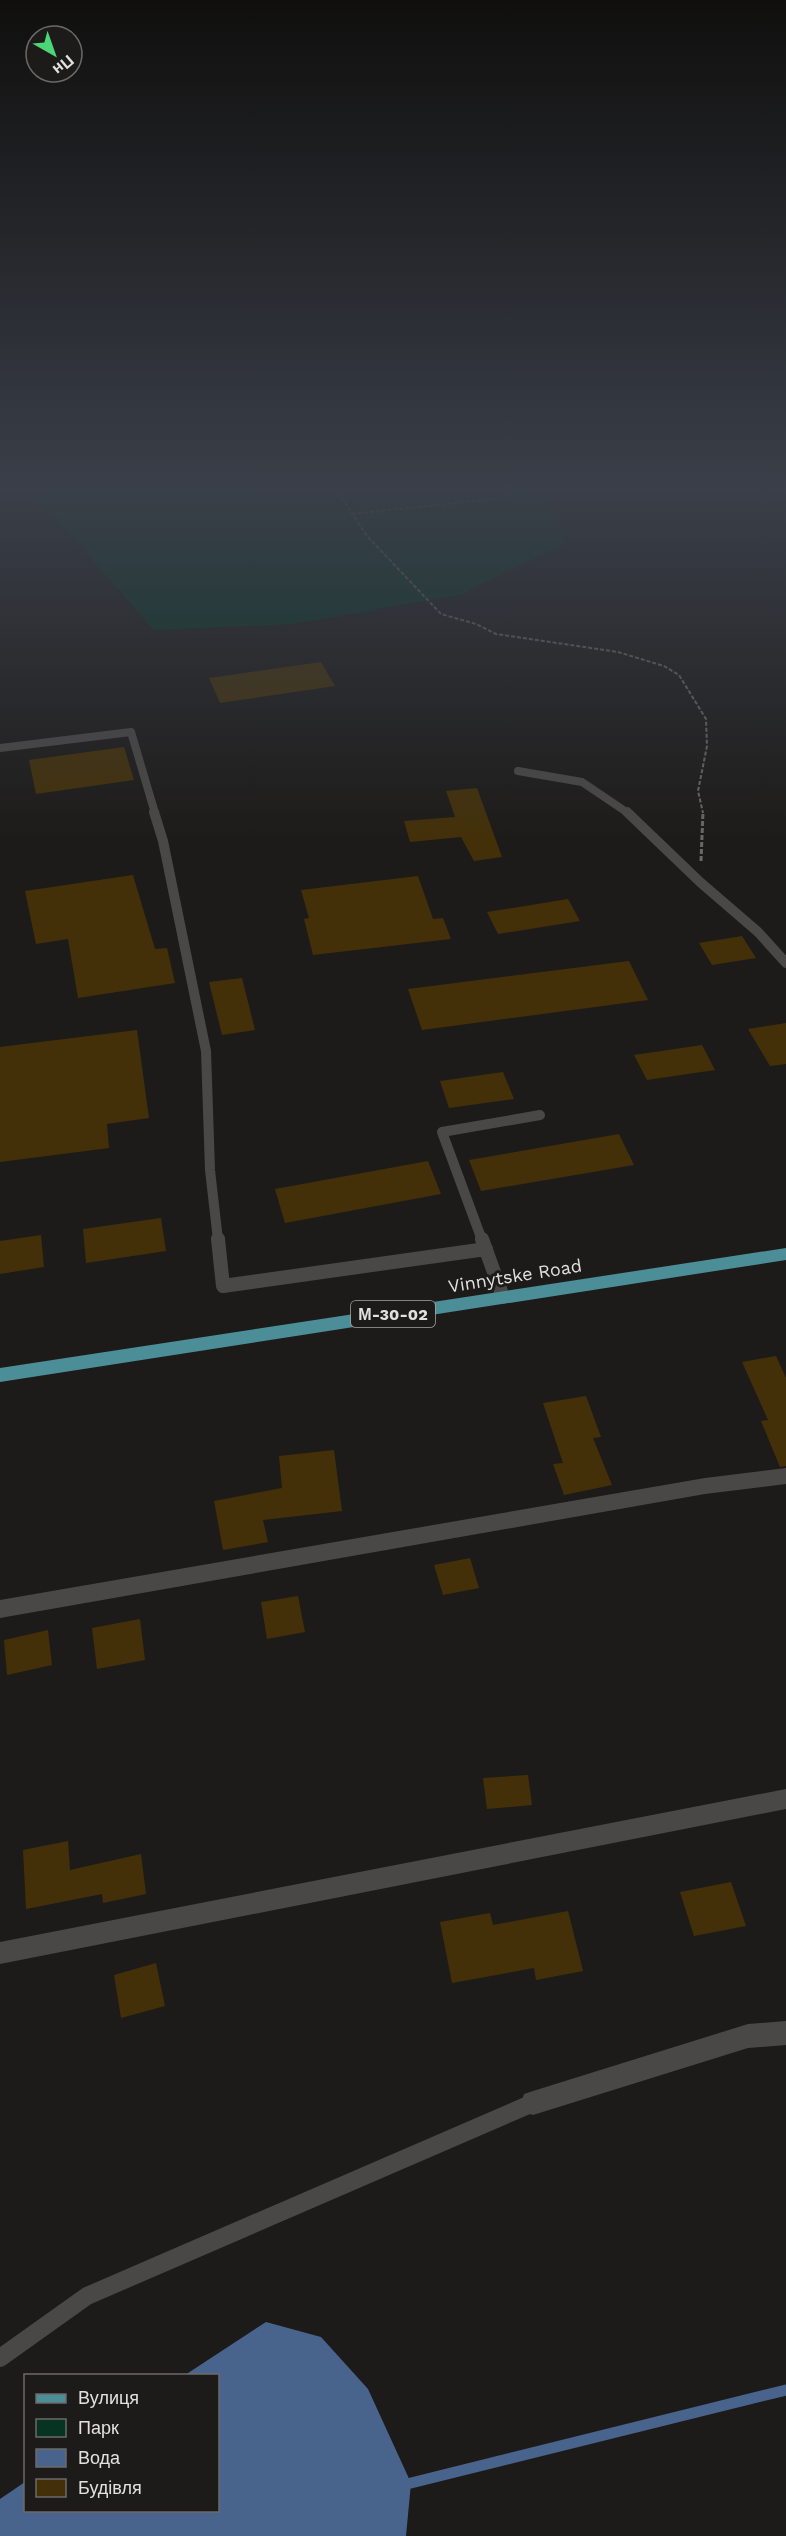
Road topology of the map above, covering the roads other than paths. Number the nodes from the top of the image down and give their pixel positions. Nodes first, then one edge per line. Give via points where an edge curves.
1 (0, 748) edge
2 (518, 771) dead end
3 (786, 963) edge
4 (540, 1116) dead end
5 (486, 1249) junction
6 (786, 1254) edge
7 (503, 1297) junction
8 (0, 1375) edge
9 (786, 1476) edge
10 (0, 1609) edge
11 (786, 1798) edge
12 (0, 1953) edge
13 (786, 2033) edge
14 (533, 2103) joint
15 (0, 2358) edge

1 - 5 lane via 131,732 163,841 206,1051 210,1170 223,1286
2 - 3 lane via 582,782 622,807
4 - 5 lane via 442,1132
5 - 7 lane
6 - 7 main road, Vinnytske Road / М-30-02
7 - 8 main road, Vinnytske Road / М-30-02
9 - 10 street via 705,1486
11 - 12 street
13 - 14 street via 748,2036
14 - 15 lane via 87,2296

